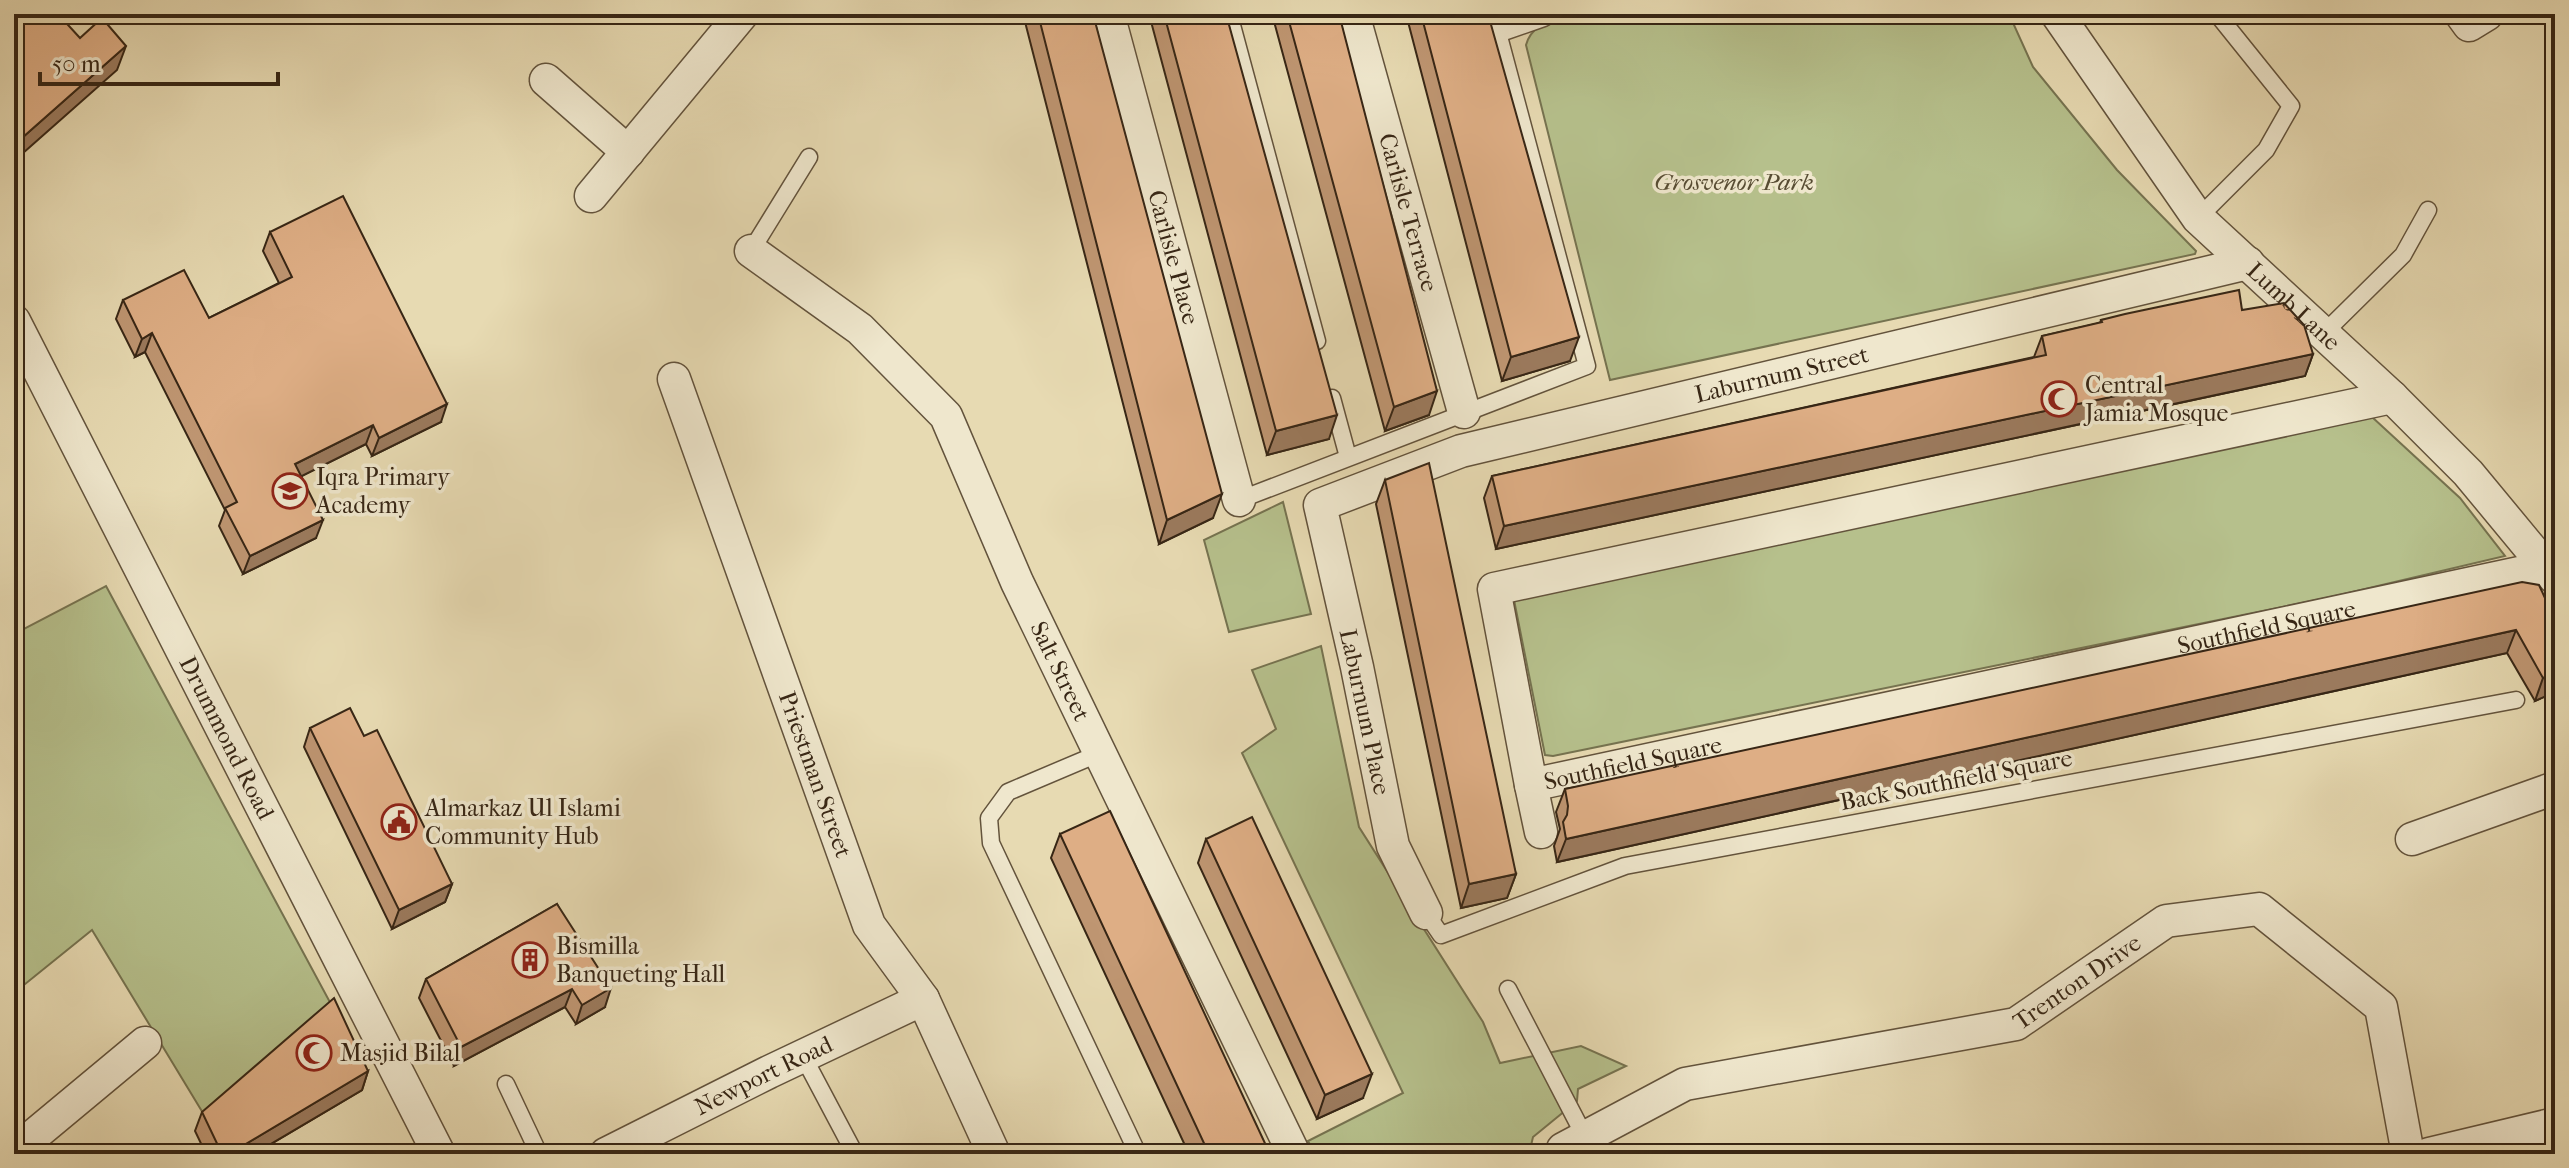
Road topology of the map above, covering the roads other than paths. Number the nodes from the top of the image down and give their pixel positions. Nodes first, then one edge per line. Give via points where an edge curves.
1 (742, 14) edge
2 (1108, 14) edge
3 (1229, 14) edge
4 (1353, 14) edge
5 (1493, 14) edge
6 (1544, 14) edge
7 (2057, 14) edge
8 (2217, 14) edge
9 (1498, 34) junction
10 (546, 80) dead end
11 (628, 152) junction
12 (809, 157) dead end
13 (591, 196) dead end
14 (2428, 210) dead end
15 (2198, 218) junction
16 (751, 251) joint
17 (2248, 263) junction
18 (14, 321) edge
19 (2324, 333) junction
20 (1319, 350) edge
21 (674, 379) dead end
22 (1327, 381) edge
23 (2392, 397) junction
24 (1464, 412) junction
25 (1348, 457) junction
26 (1239, 500) joint
27 (1320, 505) joint
28 (2551, 572) edge
29 (2516, 700) dead end
30 (1100, 753) junction
31 (1531, 785) junction
32 (2555, 788) edge
33 (1541, 832) dead end
34 (2412, 839) dead end
35 (1426, 913) joint
36 (1508, 989) dead end
37 (923, 999) junction
38 (145, 1043) dead end
39 (803, 1056) junction
40 (506, 1084) dead end
41 (2555, 1124) edge
42 (1573, 1146) edge
43 (14, 1152) edge
44 (439, 1154) edge
45 (539, 1154) edge
46 (606, 1154) edge
47 (855, 1154) edge
48 (994, 1154) edge
49 (1138, 1154) edge
50 (1294, 1154) edge
51 (2408, 1154) edge
52 (2429, 1154) edge

1 - 11 street
2 - 26 street, Carlisle Place
3 - 20 lane
4 - 24 street, Carlisle Terrace
5 - 9 lane
6 - 9 lane
7 - 15 street, Lumb Lane
8 - 15 lane via 2291,106 2266,150
9 - 24 lane via 1587,366
10 - 11 street
11 - 13 street
12 - 16 lane
14 - 19 lane via 2403,255
15 - 17 street, Lumb Lane
16 - 30 street, Salt Street via 860,329 946,416 1017,582
17 - 19 street, Lumb Lane
17 - 27 street, Laburnum Street via 1461,451
18 - 44 street, Drummond Road
19 - 23 street, Lumb Lane
21 - 37 street, Priestman Street via 869,925
22 - 25 lane
23 - 28 street, Lumb Lane via 2468,473
23 - 31 street, Southfield Square via 1494,589
24 - 25 lane
25 - 26 lane
27 - 35 street, Laburnum Place via 1393,846
28 - 31 street, Southfield Square
29 - 35 lane, Back Southfield Square via 1625,866 1441,935
30 - 49 lane via 1008,792 989,818 991,843
30 - 50 street, Salt Street
31 - 33 street
32 - 34 street
36 - 42 lane
37 - 39 street, Newport Road
37 - 48 street, Priestman Street
38 - 43 street
39 - 46 street, Newport Road
39 - 47 lane
40 - 45 lane
41 - 52 street
42 - 51 street, Trenton Drive via 1685,1084 2016,1024 2166,921 2259,909 2381,1007

